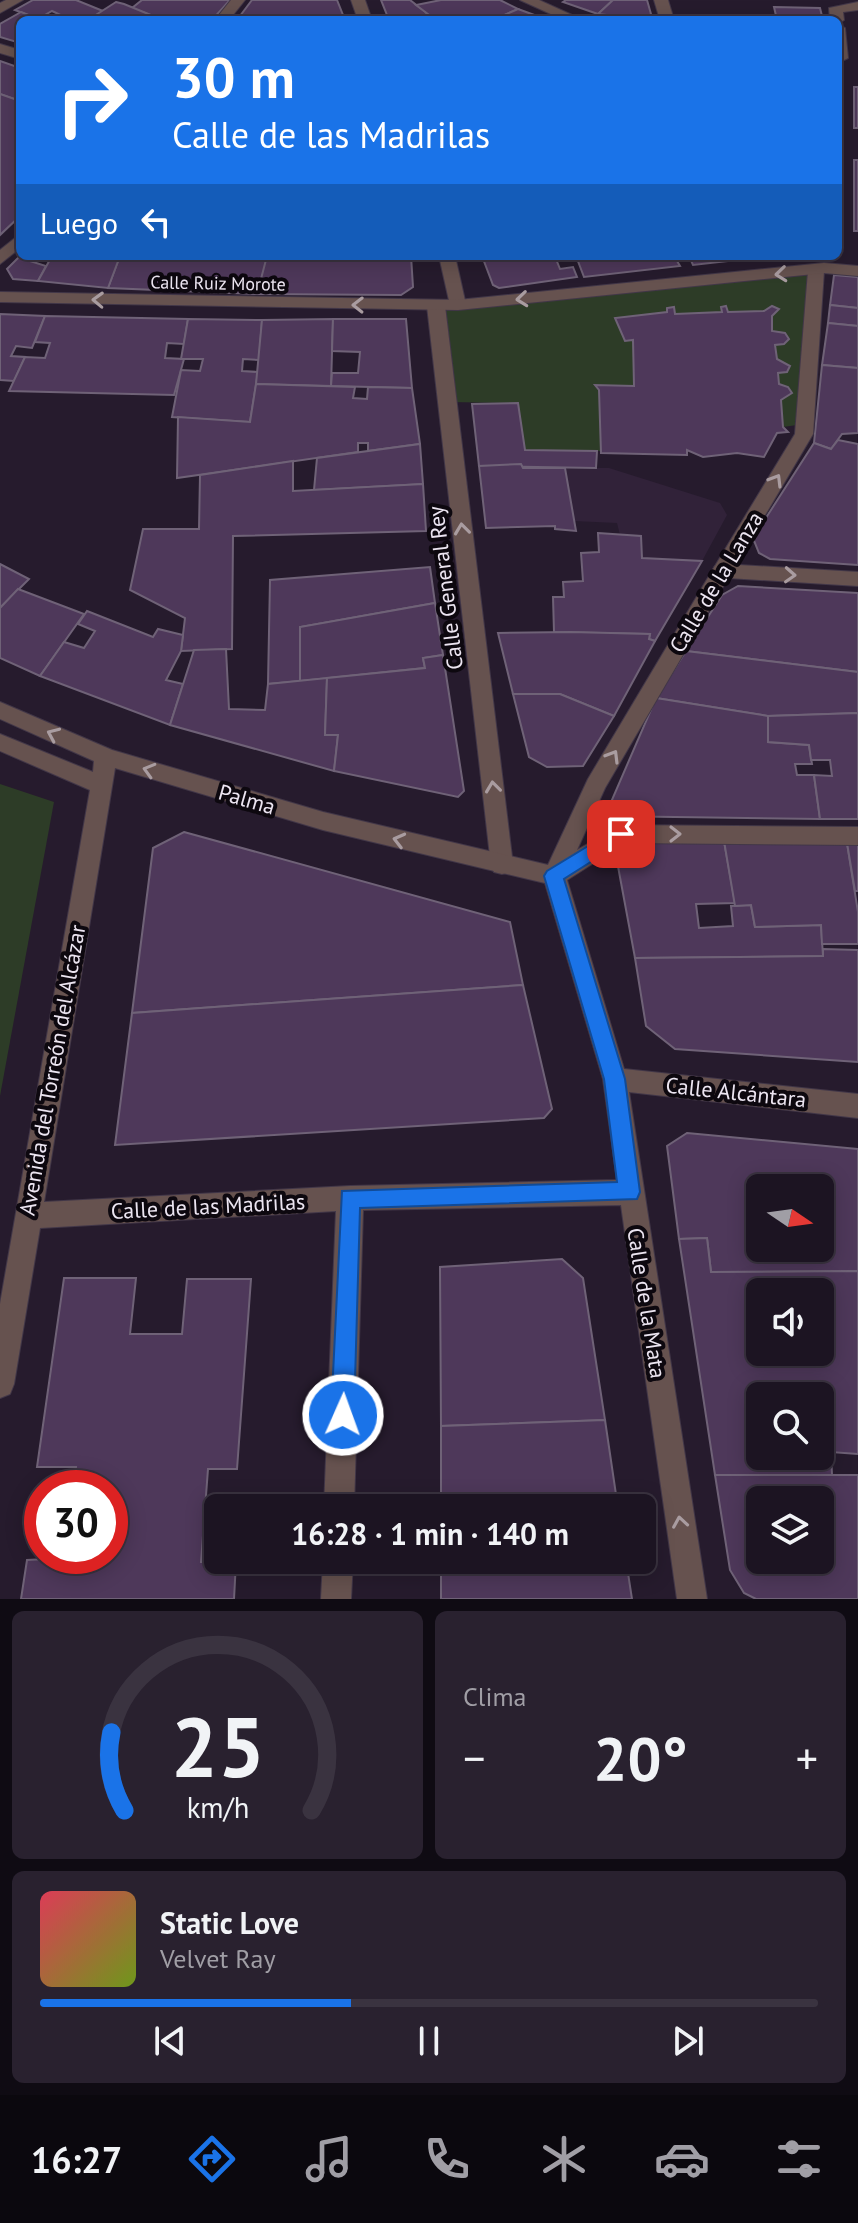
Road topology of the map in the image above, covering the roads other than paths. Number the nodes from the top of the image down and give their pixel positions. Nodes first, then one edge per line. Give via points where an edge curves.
1 (16, 0) edge
2 (238, 0) edge
3 (527, 0) edge
4 (858, 6) edge
5 (0, 9) edge
6 (225, 16) edge
7 (566, 16) edge
8 (837, 16) edge
9 (16, 243) edge
10 (0, 259) edge
11 (448, 260) edge
12 (821, 265) edge
13 (858, 271) edge
14 (0, 297) edge
15 (458, 305) junction
16 (436, 306) junction
17 (722, 571) junction
18 (858, 579) edge
19 (0, 710) edge
20 (0, 742) edge
21 (106, 757) junction
22 (101, 785) junction
23 (858, 836) edge
24 (502, 865) junction
25 (554, 876) junction
26 (615, 1079) junction
27 (858, 1106) edge
28 (629, 1192) junction
29 (350, 1198) junction
30 (27, 1216) junction
31 (0, 1384) edge
32 (339, 1494) edge
33 (337, 1574) edge
34 (336, 1599) edge
35 (692, 1599) edge

1 - 5 street
2 - 6 street
3 - 7 street
4 - 8 street via 836,8
9 - 10 street
11 - 15 street
12 - 13 street, Calle Ruiz Morote
12 -> 15 street, Calle Ruiz Morote
17 -> 12 street, Calle de la Lanza via 804,434
16 -> 14 street, Calle Ruiz Morote
15 - 16 street, Calle Ruiz Morote
24 -> 16 street, Calle General Rey
17 -> 18 street
25 -> 17 street, Calle de la Lanza via 596,785
21 -> 19 street, Palma
20 - 22 street
21 - 22 street, Avenida del Torreón del Alcázar
24 -> 21 street, Palma via 323,821
22 - 30 street, Avenida del Torreón del Alcázar
25 -> 23 street via 621,834
24 - 25 street
25 - 26 street, Calle de la Mata
26 - 27 street, Calle Alcántara
26 - 28 street, Calle de la Mata
28 - 29 street, Calle de las Madrilas
35 -> 28 street, Calle de la Mata
29 - 30 street, Calle de las Madrilas
29 - 32 street
30 - 31 street, Avenida del Torreón del Alcázar
33 - 34 street

